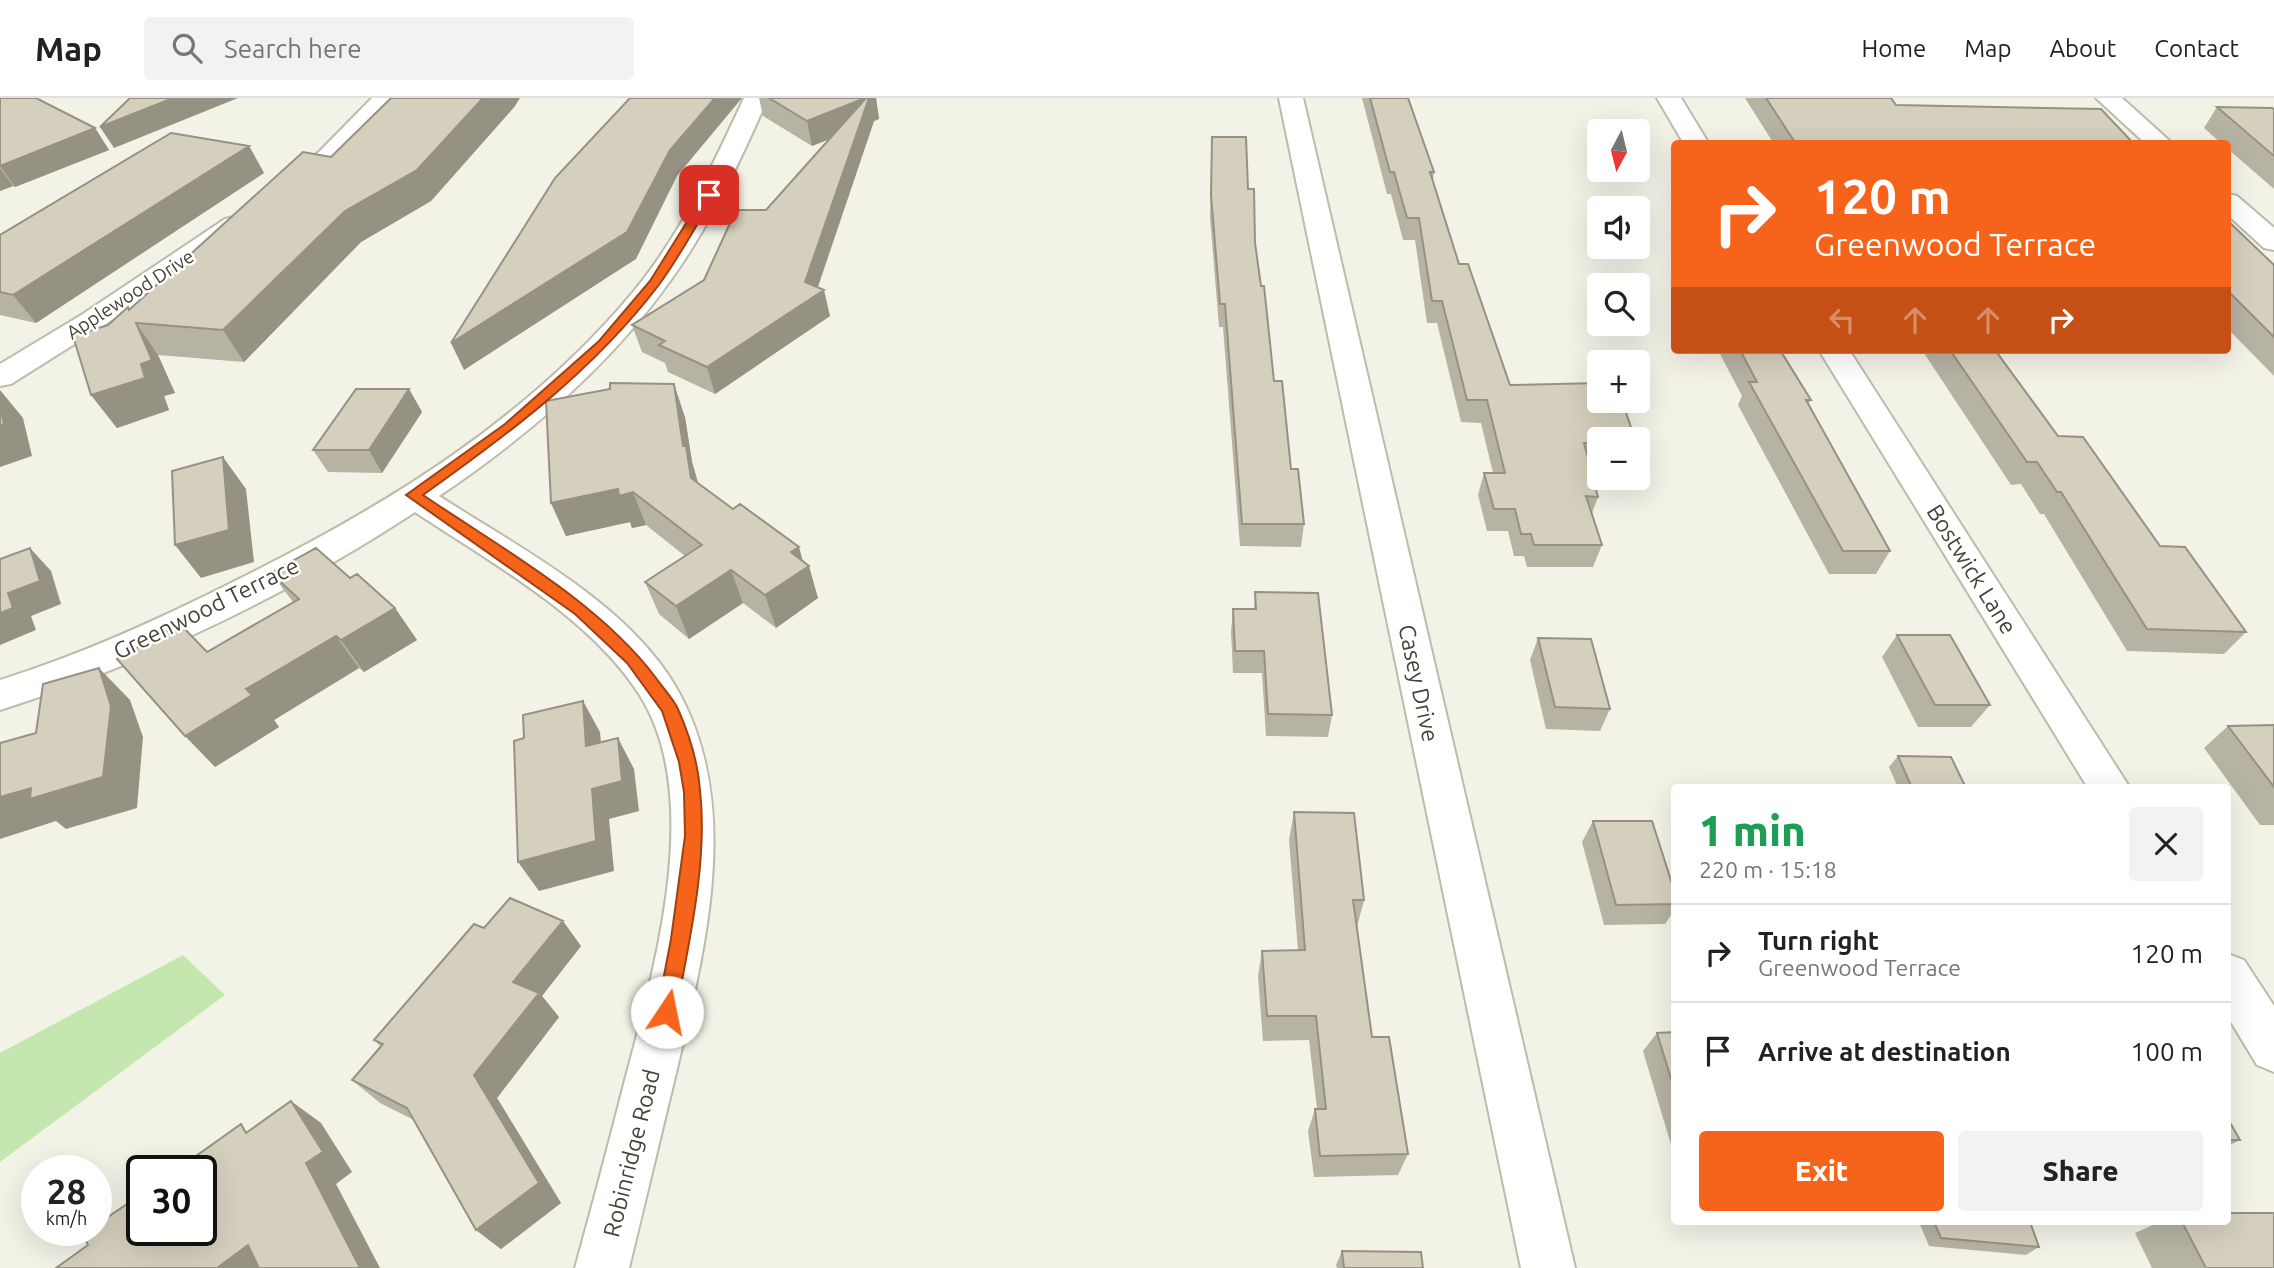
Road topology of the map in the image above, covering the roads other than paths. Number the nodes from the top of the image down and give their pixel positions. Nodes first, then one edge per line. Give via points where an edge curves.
1 (385, 98) edge
2 (756, 98) edge
3 (1291, 98) edge
4 (1669, 98) edge
5 (2108, 98) edge
6 (1695, 140) edge
7 (2156, 140) edge
8 (2231, 205) edge
9 (2274, 242) edge
10 (1837, 354) edge
11 (0, 377) edge
12 (413, 495) junction
13 (0, 695) edge
14 (2107, 784) edge
15 (2231, 980) edge
16 (2274, 1049) edge
17 (602, 1268) edge
18 (1548, 1268) edge

1 - 11 street, Applewood Drive via 330,156 264,205
2 - 12 street, Greenwood Terrace via 695,220 625,320 550,394
3 - 18 street, Casey Drive
4 - 6 street
5 - 7 street
8 - 9 street
10 - 14 street, Bostwick Lane
12 - 13 street, Greenwood Terrace via 310,558 183,622 110,656
12 - 17 street, Robinridge Road via 548,586 611,638 653,683 670,709 688,762 693,836 681,939
15 - 16 street

